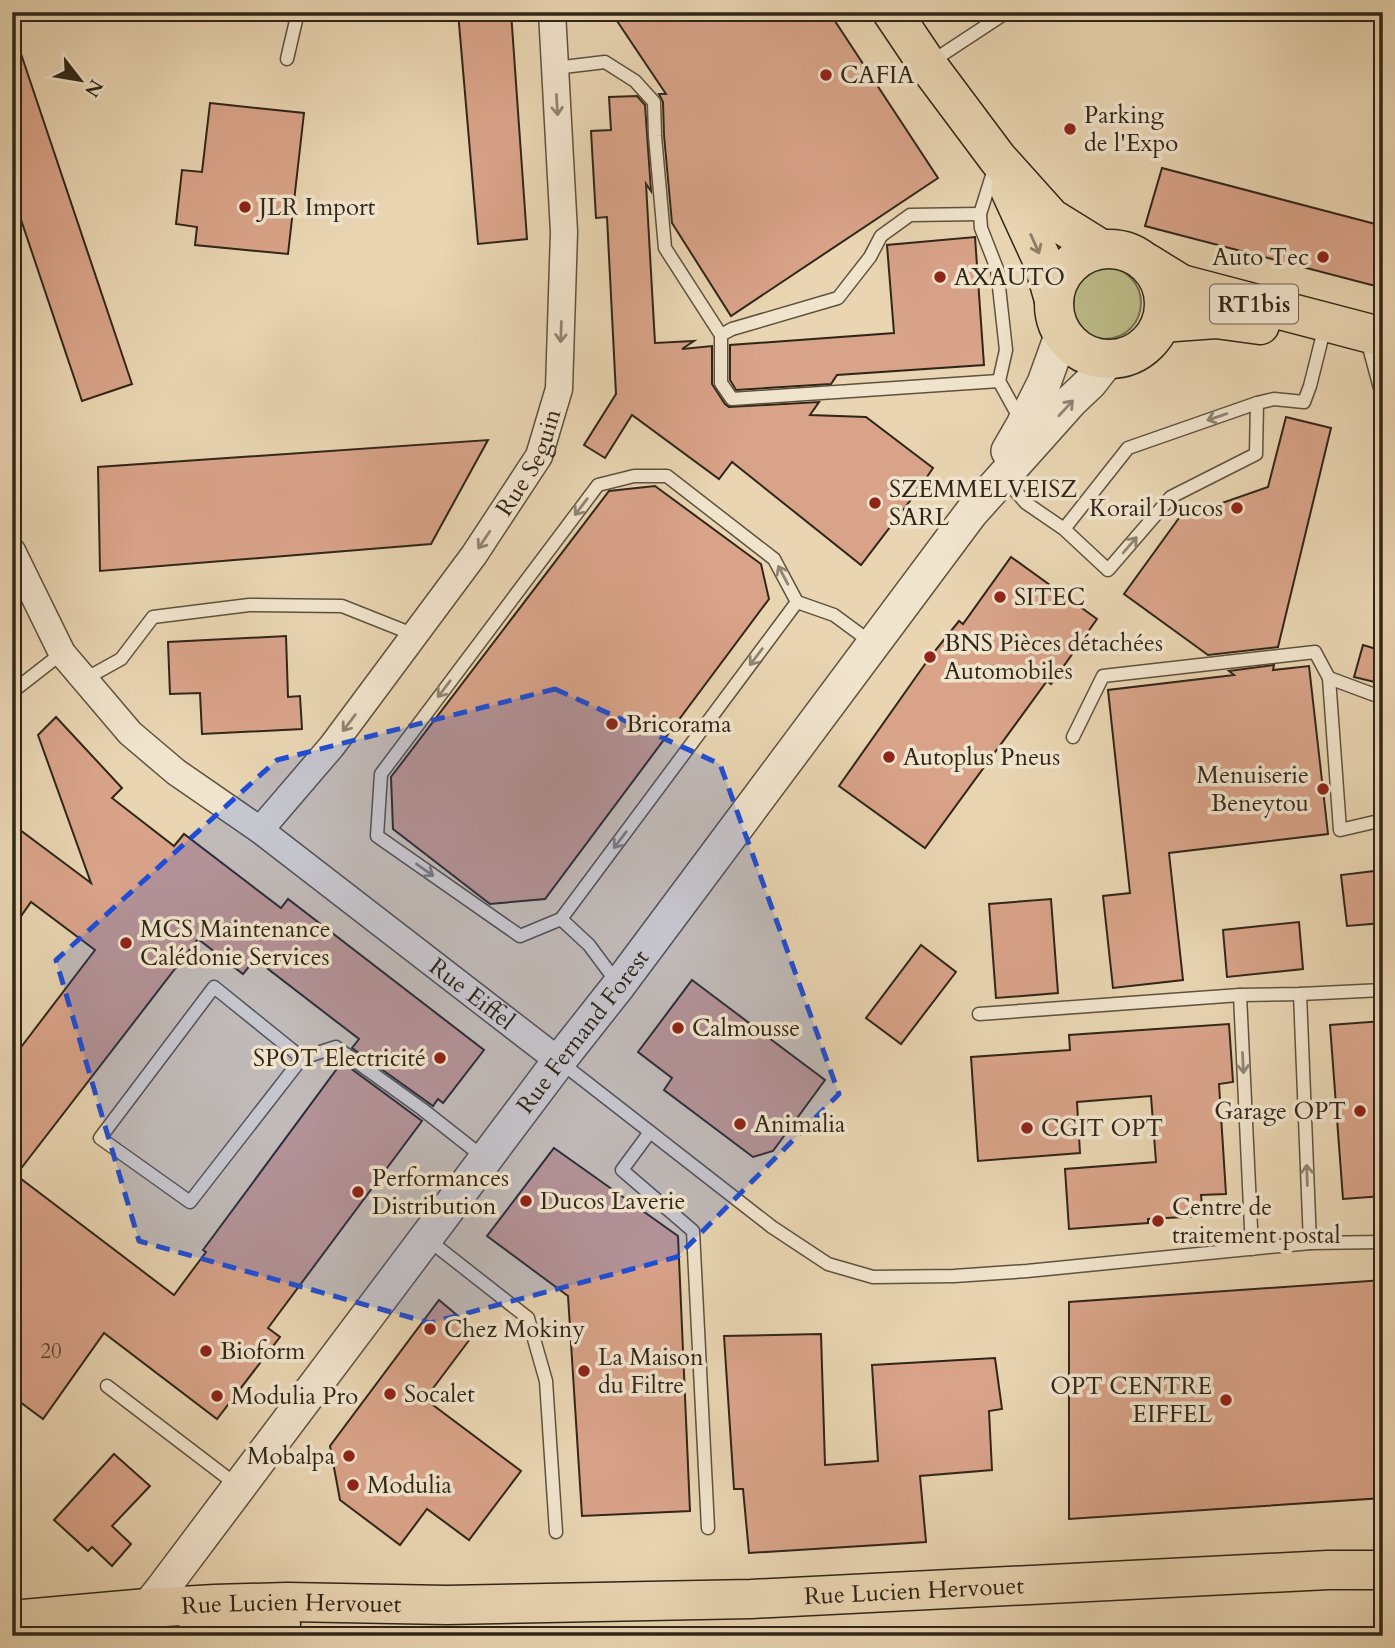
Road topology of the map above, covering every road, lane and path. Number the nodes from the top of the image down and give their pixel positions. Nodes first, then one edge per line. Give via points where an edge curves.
1 (298, 12) edge
2 (552, 12) edge
3 (892, 12) edge
4 (1007, 12) edge
5 (288, 59) dead end
6 (927, 64) junction
7 (555, 68) junction
8 (998, 159) junction
9 (980, 214) junction
10 (1101, 249) junction
11 (1147, 263) junction
12 (1058, 317) junction
13 (1161, 323) junction
14 (1323, 334) junction
15 (721, 335) junction
16 (1374, 335) edge
17 (1108, 360) junction
18 (999, 380) junction
19 (1383, 399) edge
20 (1257, 403) junction
21 (1023, 425) junction
22 (1002, 477) junction
23 (971, 513) junction
24 (1064, 529) junction
25 (12, 551) edge
26 (797, 602) junction
27 (415, 635) junction
28 (873, 643) junction
29 (62, 653) junction
30 (1329, 678) junction
31 (85, 679) junction
32 (12, 692) edge
33 (1383, 698) edge
34 (1073, 737) dead end
35 (1383, 820) edge
36 (260, 830) junction
37 (561, 919) junction
38 (618, 985) junction
39 (1383, 990) edge
40 (1240, 995) junction
41 (1300, 995) junction
42 (979, 1014) dead end
43 (302, 1058) junction
44 (559, 1061) junction
45 (650, 1132) junction
46 (486, 1160) junction
47 (426, 1238) junction
48 (1383, 1242) edge
49 (1310, 1243) junction
50 (1252, 1249) junction
51 (107, 1386) dead end
52 (239, 1486) junction
53 (708, 1528) dead end
54 (556, 1532) dead end
55 (192, 1549) junction
56 (1383, 1570) edge
57 (215, 1604) junction
58 (447, 1605) junction
59 (147, 1608) junction
60 (12, 1620) edge
61 (286, 1630) edge
62 (86, 1636) edge
63 (195, 1636) edge

1 - 5 lane
2 - 7 street, Rue Seguin
3 - 6 main road
4 - 6 lane
6 - 8 main road
7 - 15 lane via 606,62 635,81 654,102 665,248
7 -> 27 street, Rue Seguin via 564,232 559,389 539,456
8 - 9 lane
8 - 10 main road via 1051,218
8 -> 12 main road via 1043,262
9 - 15 lane via 910,215 881,236 838,298
9 - 18 lane via 999,283 1006,350
10 - 11 main road via 1124,250
10 - 12 main road via 1084,254 1060,277
11 - 13 main road via 1161,284 1165,301
11 - 16 main road, RT1bis via 1181,284
12 - 17 main road via 1079,351
12 - 21 street, Rue Fernand Forest via 1044,383
13 - 14 main road, RT1bis via 1216,319
13 - 17 main road via 1144,347
14 - 16 main road, RT1bis
14 - 20 lane via 1304,402 1274,399
15 - 18 lane via 721,383 732,399
16 - 19 lane via 1370,357
22 -> 17 street, Rue Fernand Forest
18 - 21 lane
20 -> 24 lane via 1128,447
24 -> 20 lane via 1108,570 1171,497 1256,454
21 - 23 street, Rue Fernand Forest
22 - 23 street, Rue Fernand Forest
22 - 24 lane via 1026,503
23 - 28 street, Rue Fernand Forest
25 - 29 street, Rue Eiffel
26 - 28 lane via 834,615
26 -> 37 lane
26 -> 37 lane via 774,559 667,476 634,476 598,485 381,774 377,836 520,936
27 - 31 lane via 342,606 249,605 153,617 121,659
27 -> 36 street, Rue Seguin via 332,746
28 - 38 street, Rue Fernand Forest
29 - 31 street, Rue Eiffel
29 - 32 lane
30 - 33 lane
30 - 34 lane via 1315,652 1103,676
30 - 35 lane via 1340,830
31 - 36 street, Rue Eiffel via 130,733 176,772
36 - 44 street, Rue Eiffel
37 - 38 lane via 589,945
38 - 44 street, Rue Fernand Forest
39 - 41 lane
40 - 41 lane
40 - 42 lane
40 -> 50 lane
49 -> 41 lane
43 - 43 lane via 214,987 100,1138 190,1202
43 - 46 lane via 336,1047
44 - 45 lane, Rue Eiffel
44 - 46 street, Rue Fernand Forest
45 - 50 lane, Rue Eiffel via 772,1227 828,1264 873,1277 1027,1271
45 - 53 lane via 622,1170 693,1231
46 - 47 street, Rue Fernand Forest
47 - 52 street, Rue Fernand Forest
47 - 54 lane via 528,1318 546,1381
48 - 49 lane, Rue Eiffel
49 - 50 lane, Rue Eiffel
51 - 52 lane
52 - 55 street, Rue Fernand Forest
55 - 57 street via 200,1590
55 - 59 street, Rue Fernand Forest
56 - 58 main road, Rue Lucien Hervouet via 751,1599
57 - 58 main road, Rue Lucien Hervouet
57 - 59 main road, Rue Lucien Hervouet
58 - 61 main road, Rue Lucien Hervouet
59 - 60 main road, Rue Lucien Hervouet
59 - 62 street, Rue Fernand Forest via 119,1628
61 - 63 main road, Rue Lucien Hervouet

